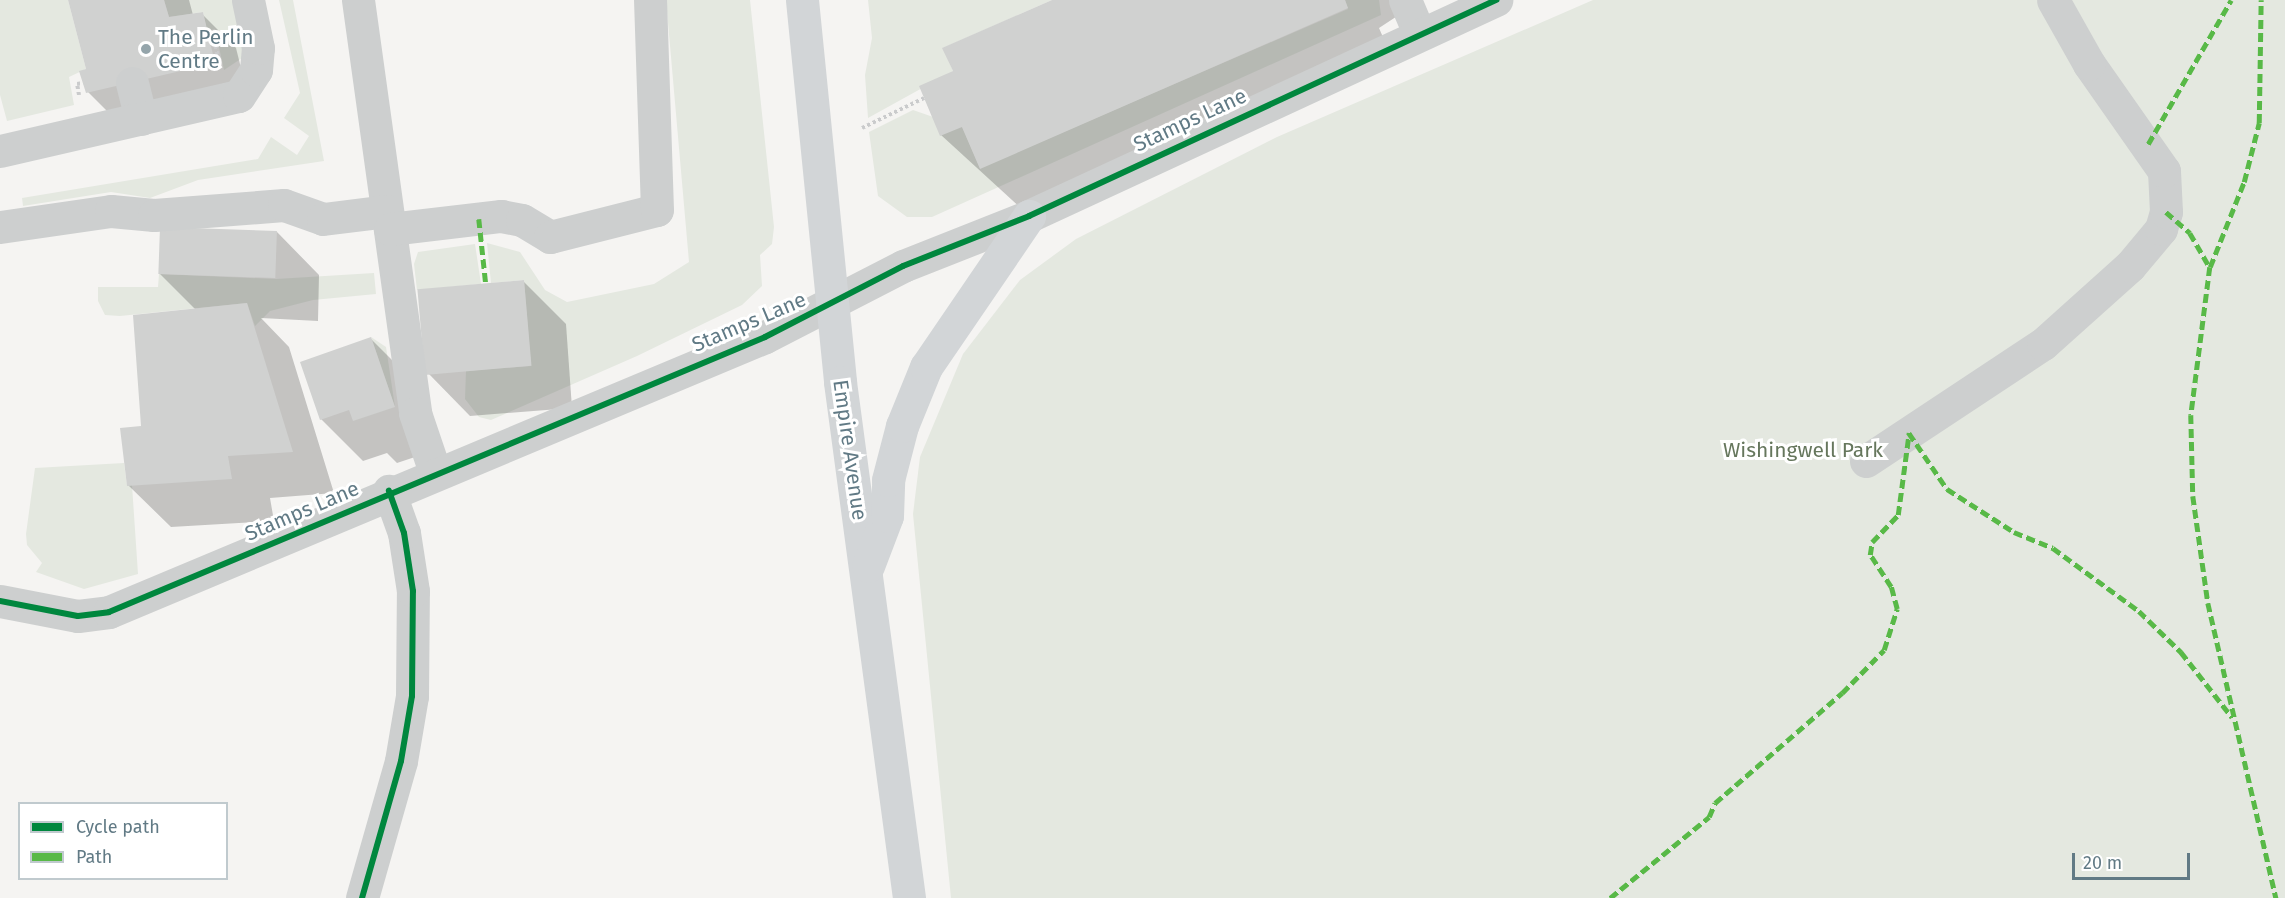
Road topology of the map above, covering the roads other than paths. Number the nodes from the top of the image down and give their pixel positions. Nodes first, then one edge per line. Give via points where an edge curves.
1 (248, 0) edge
2 (364, 0) edge
3 (650, 0) edge
4 (802, 0) edge
5 (1405, 0) edge
6 (1496, 0) edge
7 (2053, 0) edge
8 (1419, 33) junction
9 (132, 82) dead end
10 (141, 119) junction
11 (0, 152) edge
12 (1029, 216) junction
13 (388, 220) junction
14 (0, 227) edge
15 (832, 304) junction
16 (1866, 461) dead end
17 (435, 472) junction
18 (389, 491) junction
19 (867, 568) junction
20 (0, 601) edge
21 (362, 898) edge
22 (909, 898) edge

1 - 10 street via 258,48 256,70 239,96
2 - 13 street
3 - 13 street via 657,210 550,237 522,220 501,216
4 - 15 main road, Empire Avenue
5 - 8 street
6 - 8 street, Stamps Lane
7 - 16 street via 2089,64 2164,171 2161,230 2130,266 2043,344
8 - 12 street, Stamps Lane
9 - 10 street
10 - 11 street
12 - 15 street, Stamps Lane via 903,266
12 - 19 main road via 926,367 902,426 888,480 887,516
13 - 14 street via 323,219 284,205 154,215 111,211
13 - 17 street via 415,413
15 - 17 street, Stamps Lane
15 - 19 main road, Empire Avenue
17 - 18 street, Stamps Lane
18 - 20 street, Stamps Lane via 109,612 78,616
18 - 21 street via 404,533 413,591 412,696 401,761
19 - 22 main road, Empire Avenue

